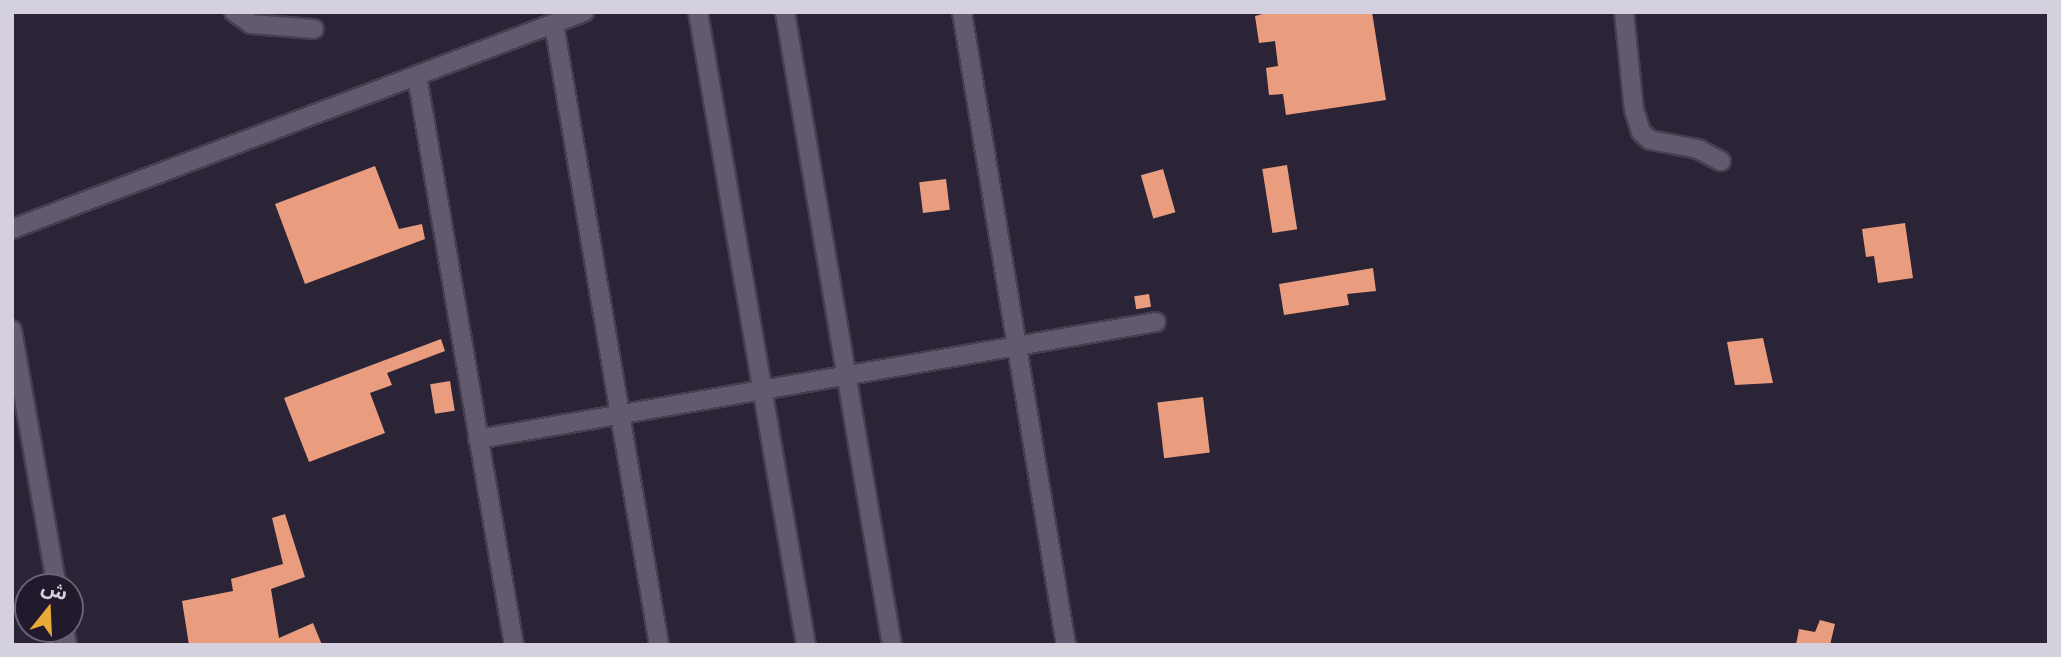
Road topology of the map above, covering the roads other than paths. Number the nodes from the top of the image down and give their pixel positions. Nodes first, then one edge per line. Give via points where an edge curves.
1 (234, 12) edge
2 (584, 12) edge
3 (698, 12) edge
4 (785, 12) edge
5 (962, 12) edge
6 (1624, 12) edge
7 (554, 24) junction
8 (314, 29) dead end
9 (417, 76) junction
10 (1721, 161) dead end
11 (12, 229) edge
12 (1156, 322) dead end
13 (12, 330) edge
14 (1017, 346) junction
15 (847, 376) junction
16 (762, 391) junction
17 (620, 416) junction
18 (478, 439) junction
19 (55, 573) edge
20 (514, 645) edge
21 (659, 645) edge
22 (806, 645) edge
23 (892, 645) edge
24 (1066, 645) edge

1 - 8 street via 251,24
2 - 7 street
3 - 16 street
4 - 15 street
5 - 14 street
6 - 10 street via 1634,110 1641,132 1650,140 1681,144
7 - 9 street
7 - 17 street
9 - 11 street
9 - 18 street
12 - 14 street
13 - 19 street
14 - 15 street
14 - 24 street
15 - 16 street
15 - 23 street
16 - 17 street
16 - 22 street
17 - 18 street
17 - 21 street
18 - 20 street

